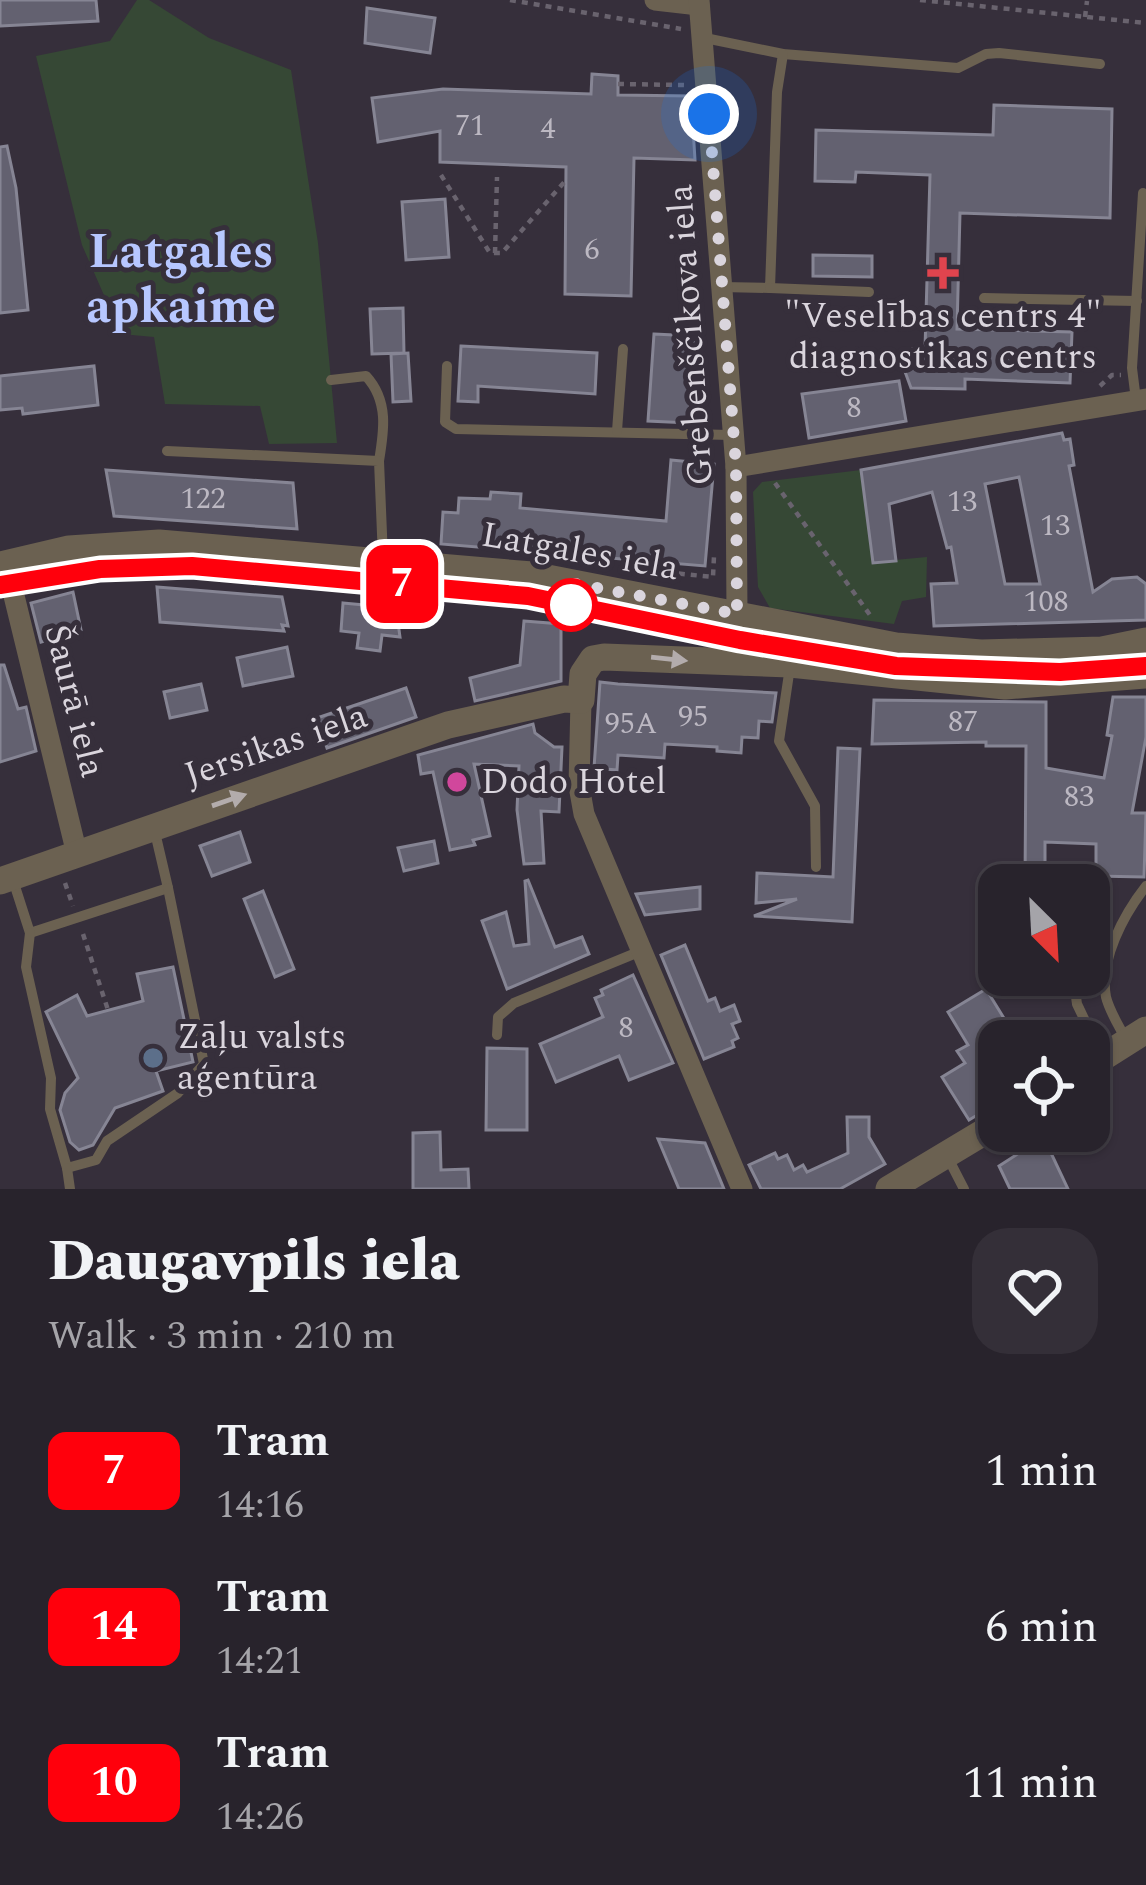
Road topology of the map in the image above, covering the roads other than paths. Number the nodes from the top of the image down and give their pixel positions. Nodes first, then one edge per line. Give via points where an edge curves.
1 (655, 0) edge
2 (699, 3) edge
3 (705, 38) junction
4 (783, 54) junction
5 (1100, 64) dead end
6 (1143, 193) edge
7 (722, 287) junction
8 (770, 288) junction
9 (868, 292) dead end
10 (984, 298) dead end
11 (1137, 301) junction
12 (622, 349) dead end
13 (447, 366) dead end
14 (331, 380) dead end
15 (1141, 400) edge
16 (617, 431) junction
17 (732, 435) junction
18 (167, 451) dead end
19 (379, 461) junction
20 (736, 466) junction
21 (383, 560) junction
22 (3, 564) edge
23 (737, 614) junction
24 (1146, 641) edge
25 (745, 664) junction
26 (790, 664) junction
27 (1146, 675) edge
28 (581, 700) junction
29 (154, 826) junction
30 (68, 857) junction
31 (816, 867) dead end
32 (6, 879) edge
33 (1146, 886) edge
34 (168, 888) junction
35 (29, 933) junction
36 (641, 951) junction
37 (1110, 959) edge
38 (1107, 996) edge
39 (497, 1035) dead end
40 (1136, 1036) edge
41 (1110, 1053) edge
42 (978, 1136) edge
43 (946, 1156) junction
44 (68, 1168) junction
45 (70, 1189) edge
46 (742, 1189) edge
47 (889, 1189) edge
48 (964, 1189) edge

1 - 2 street
2 - 3 street, Grebenščikova iela
3 - 4 lane
3 - 7 street, Grebenščikova iela
4 - 5 lane via 958,68 999,53
4 - 8 lane
6 - 11 lane
7 - 8 lane
7 - 17 street, Grebenščikova iela
8 - 9 lane
10 - 11 lane
11 - 15 lane via 1132,374
12 - 16 lane
13 - 16 lane via 449,427
14 - 19 lane via 366,376 374,385 385,423
15 - 20 street
16 - 17 lane
17 - 20 street, Grebenščikova iela
18 - 19 lane
19 - 21 lane
20 - 23 street, Grebenščikova iela
21 - 22 street, Latgales iela via 159,543 69,549
21 - 23 street, Latgales iela via 532,575
22 - 30 street, Šaurā iela
23 - 24 street, Latgales iela via 896,646 981,653
23 - 25 street, Grebenščikova iela
25 - 26 street
28 -> 25 street via 593,659
26 - 27 street via 1005,686
26 - 31 lane via 779,741 815,806
29 -> 28 street, Jersikas iela via 448,725
28 - 36 street via 584,814
29 - 30 street, Jersikas iela
29 - 34 lane
30 - 32 street, Jersikas iela
32 - 35 lane
33 - 37 lane
34 - 35 lane
34 - 44 lane via 204,1064 178,1093 107,1141 97,1160
35 - 44 lane via 26,967
36 - 39 lane via 514,1004 498,1017
36 - 46 street
38 - 40 lane
40 - 41 street
42 - 43 street
43 - 47 street
43 - 48 lane
44 - 45 lane

